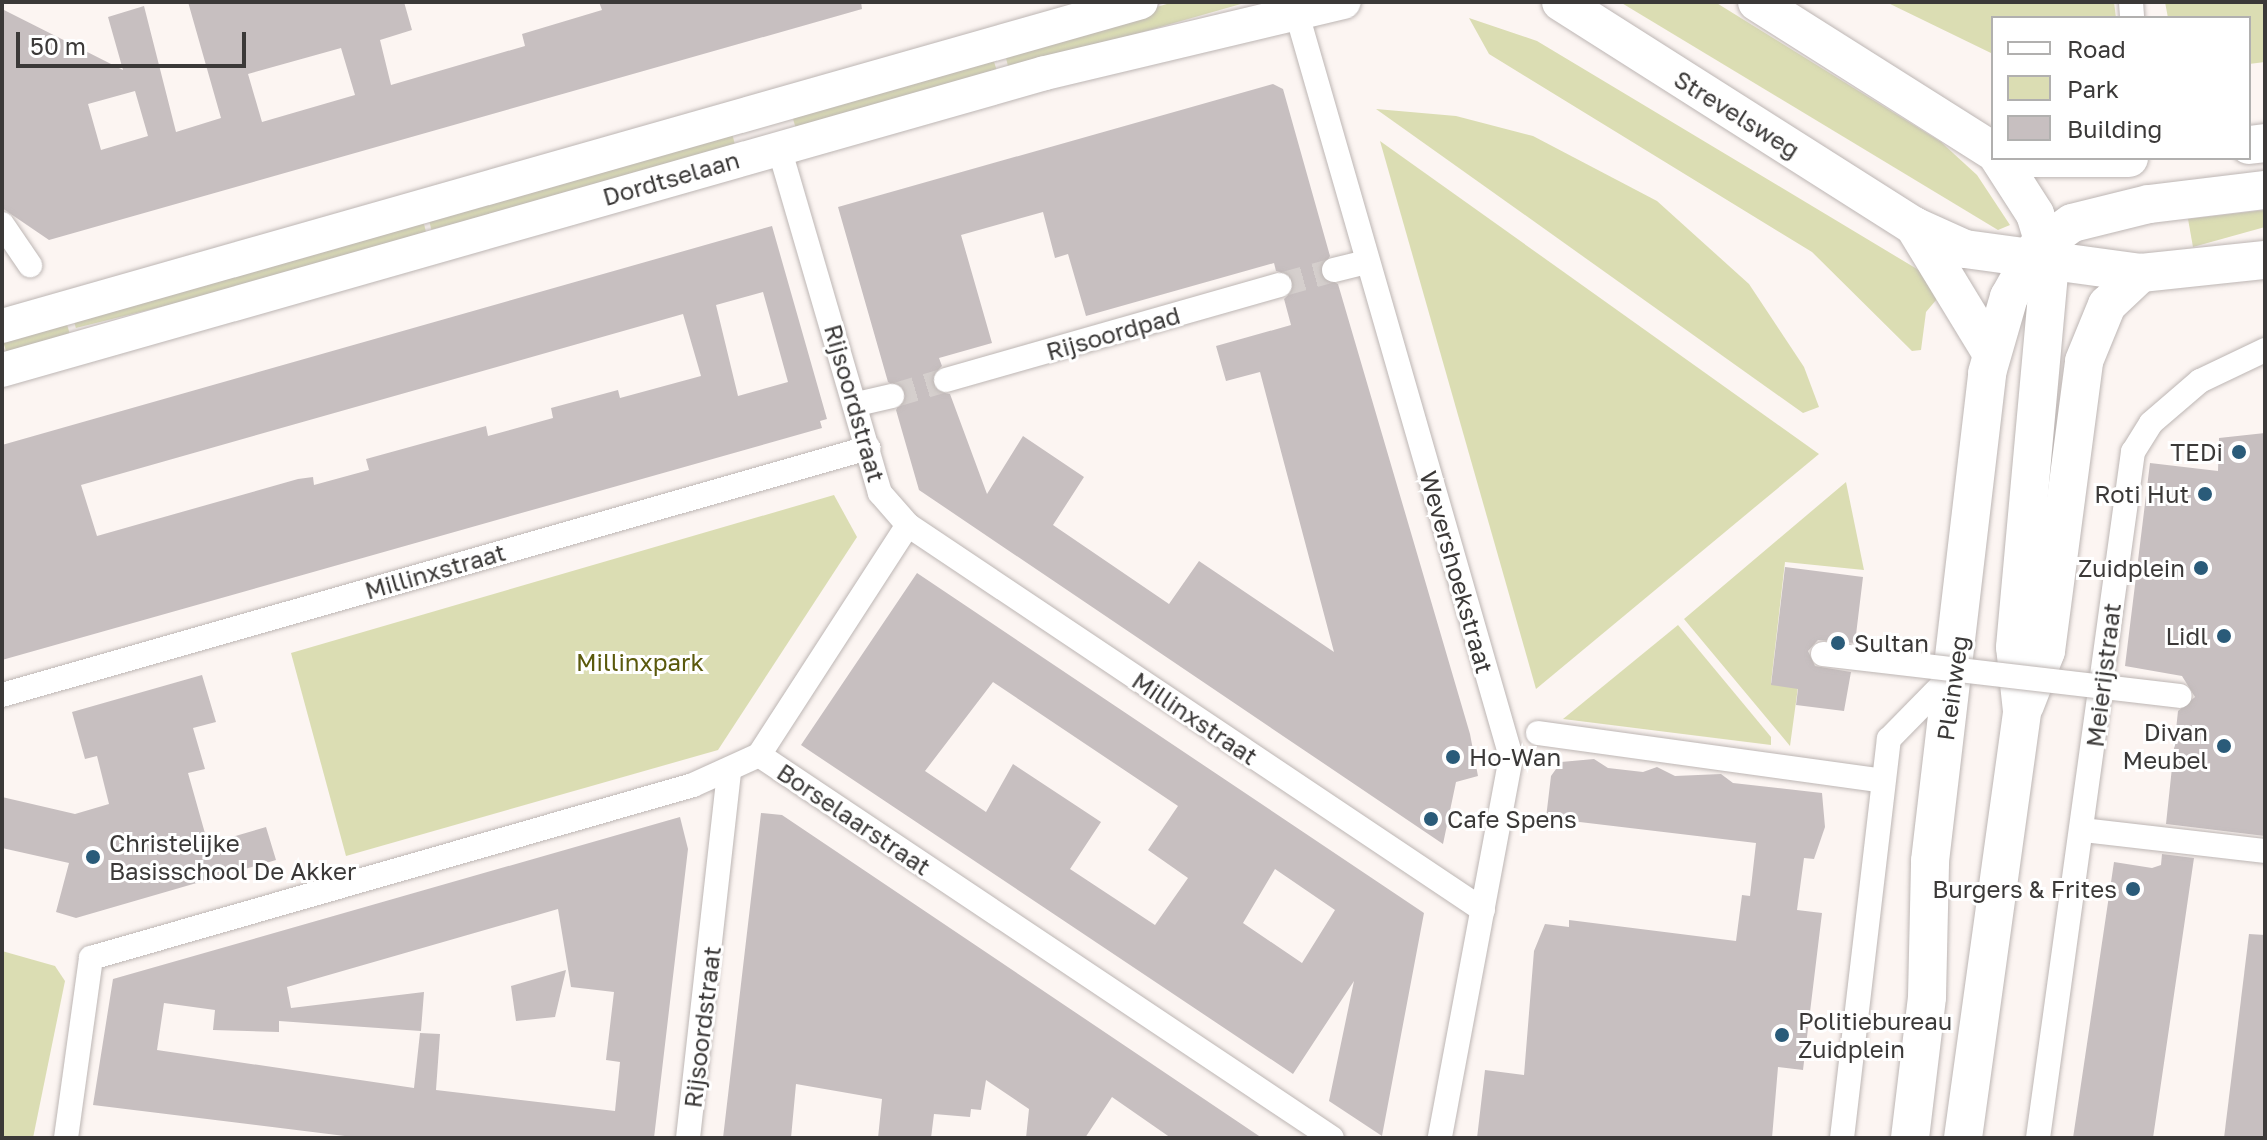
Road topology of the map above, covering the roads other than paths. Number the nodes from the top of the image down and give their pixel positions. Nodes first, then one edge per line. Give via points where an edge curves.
1 (1141, 2) edge
2 (1344, 2) edge
3 (1561, 2) edge
4 (1757, 2) edge
5 (1297, 14) junction
6 (779, 148) junction
7 (1991, 150) edge
8 (2001, 160) edge
9 (2265, 190) edge
10 (2, 224) edge
11 (1914, 226) junction
12 (2040, 253) junction
13 (2265, 260) edge
14 (1367, 262) junction
15 (30, 265) dead end
16 (1334, 270) tunnel mouth
17 (2141, 273) junction
18 (1280, 285) tunnel mouth
19 (2, 326) edge
20 (2265, 350) edge
21 (1990, 351) junction
22 (2, 370) edge
23 (946, 380) tunnel mouth
24 (892, 396) tunnel mouth
25 (857, 404) junction
26 (868, 448) junction
27 (908, 525) junction
28 (1823, 654) dead end
29 (1955, 671) junction
30 (2, 695) edge
31 (2180, 696) dead end
32 (2022, 711) junction
33 (1538, 733) dead end
34 (759, 755) junction
35 (729, 773) junction
36 (1883, 781) junction
37 (2083, 830) junction
38 (2265, 851) edge
39 (1483, 910) junction
40 (66, 1138) edge
41 (688, 1138) edge
42 (1332, 1138) edge
43 (1440, 1138) edge
44 (1842, 1138) edge
45 (1910, 1138) edge
46 (1963, 1138) edge
47 (2038, 1138) edge

1 - 19 main road, Dordtselaan
2 - 5 main road, Dordtselaan
3 - 11 main road, Strevelsweg
4 - 7 main road
5 - 6 main road, Dordtselaan via 1045,73
5 - 14 street, Wevershoekstraat
6 - 22 main road, Dordtselaan
6 - 25 street, Rijsoordstraat
8 - 12 main road via 2021,186
9 - 12 main road via 2086,218
10 - 15 street
11 - 12 main road, Strevelsweg via 1965,249
11 - 21 main road, Strevelsweg
12 - 17 main road, Strevelsweg
12 - 21 main road, Pleinweg
12 - 32 main road via 2015,647
13 - 17 main road, Strevelsweg
14 - 16 street
14 - 39 street, Wevershoekstraat via 1511,757
17 - 32 main road via 2107,305 2084,361 2046,651
18 - 23 street, Rijsoordpad
20 - 37 street, Meierijstraat via 2220,366 2191,387 2151,423 2133,452
21 - 29 main road, Pleinweg
24 - 25 street
25 - 26 street, Rijsoordstraat
26 - 27 street, Rijsoordstraat via 880,493
26 - 30 street, Millinxstraat
27 - 34 street
27 - 39 street, Millinxstraat
28 - 31 street, bridge
29 - 36 street via 1889,739
29 - 45 main road, Pleinweg via 1930,861 1927,997
32 - 46 main road
33 - 36 street
34 - 35 street, Borselaarstraat
34 - 42 street, Borselaarstraat
35 - 40 street, Borselaarstraat via 91,958
35 - 41 street, Rijsoordstraat
36 - 44 street
37 - 38 street
37 - 47 street
39 - 43 street, Wevershoekstraat

